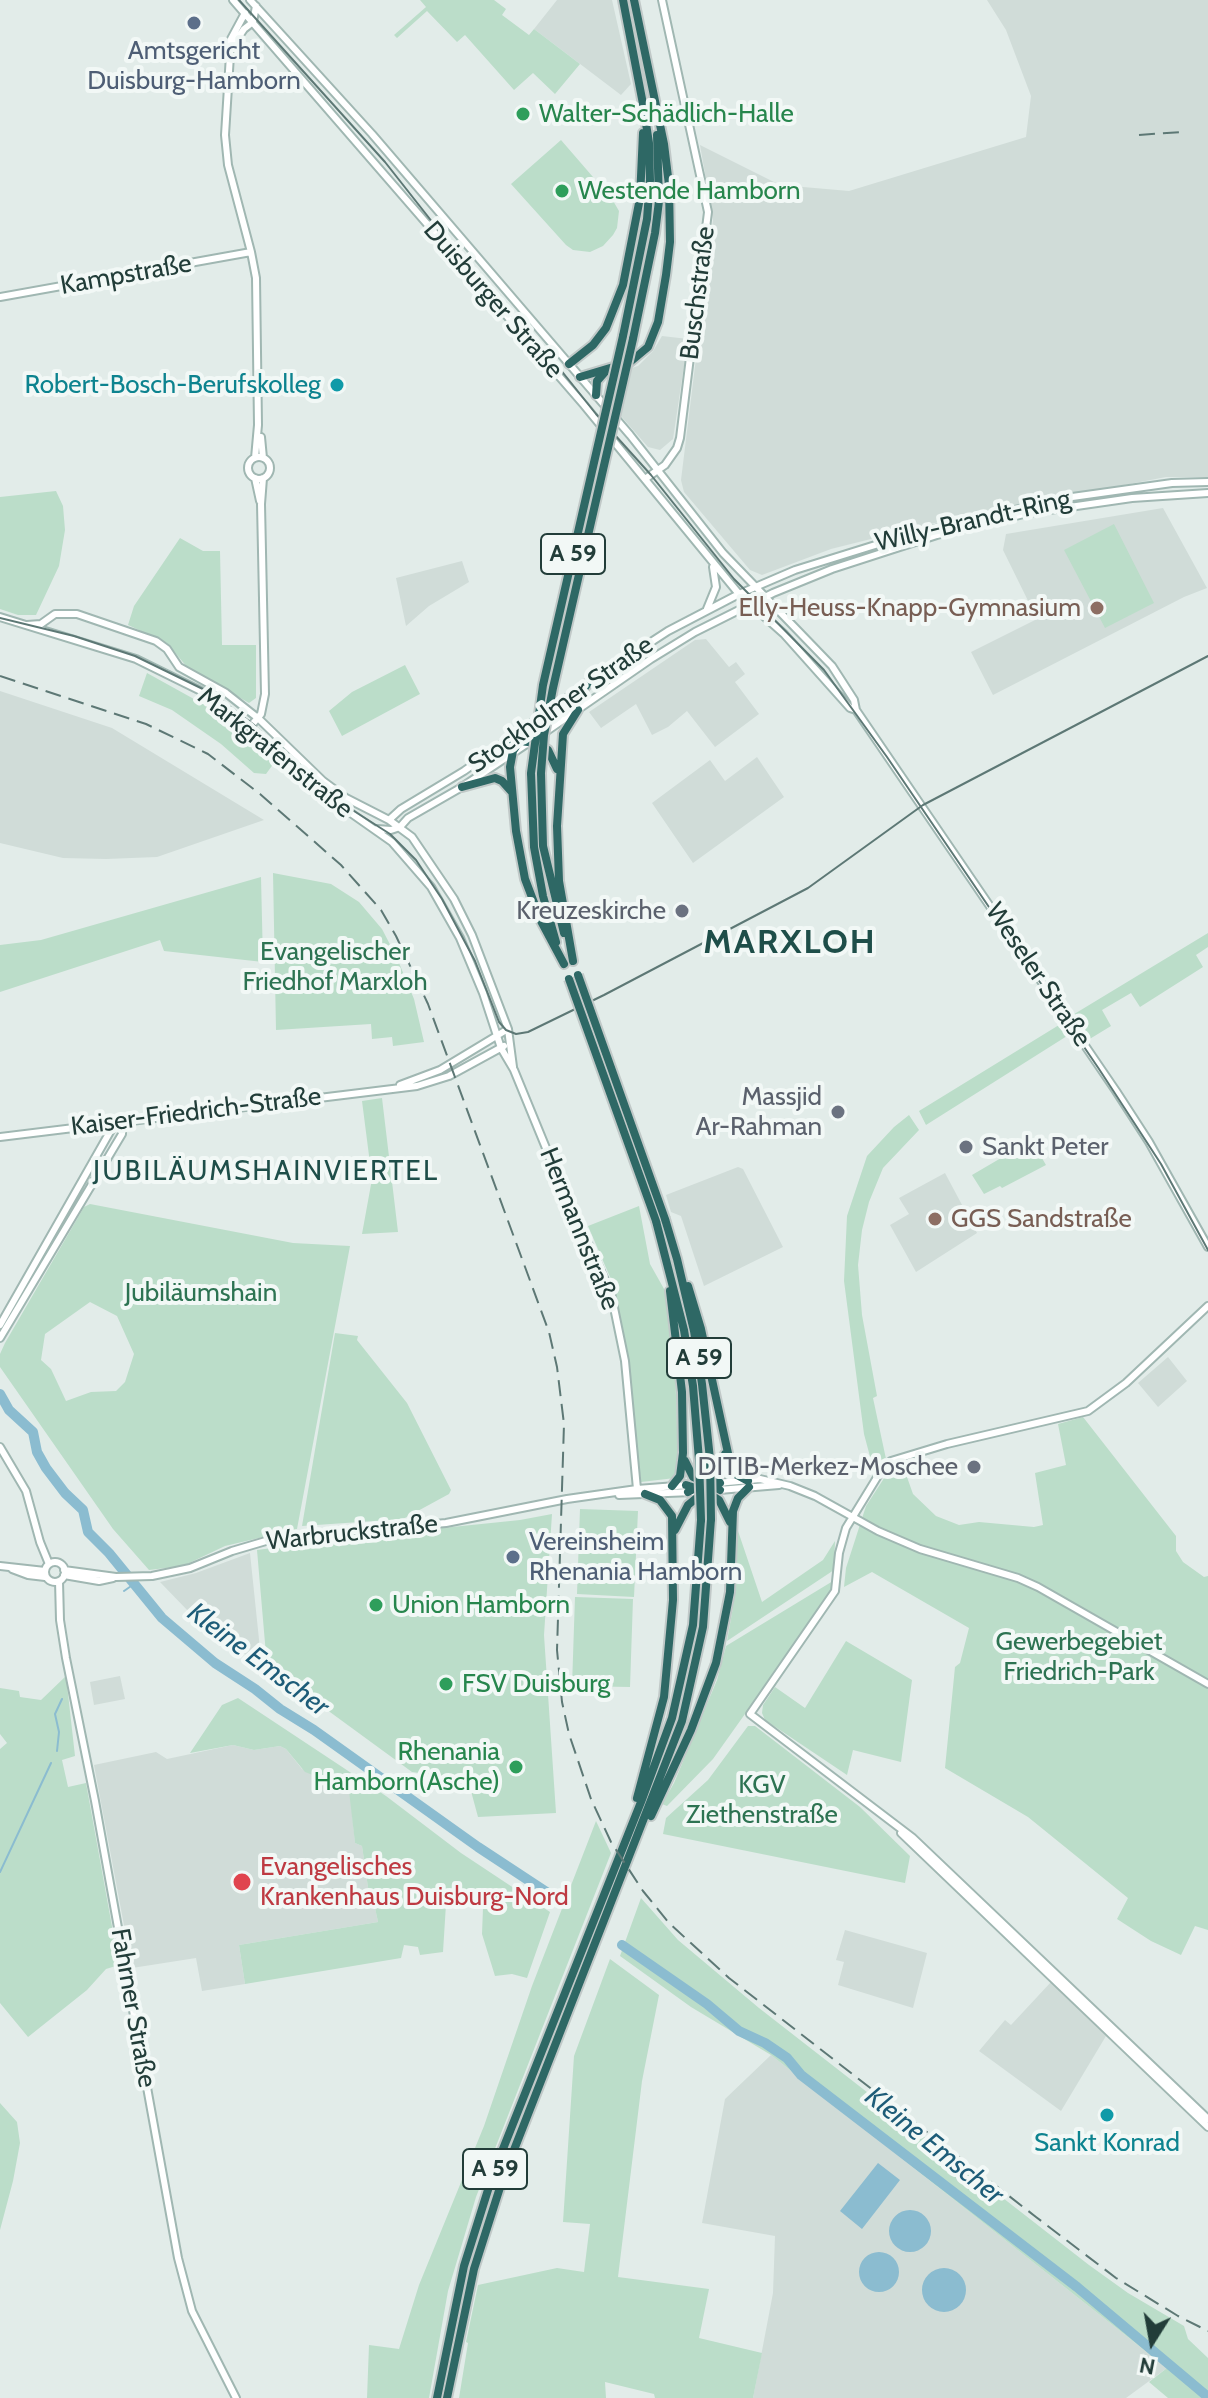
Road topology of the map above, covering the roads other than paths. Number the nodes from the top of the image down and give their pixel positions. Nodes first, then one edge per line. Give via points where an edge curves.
1 (233, 0) edge
2 (250, 0) edge
3 (623, 0) edge
4 (634, 0) edge
5 (662, 0) edge
6 (256, 6) junction
7 (245, 13) junction
8 (253, 22) junction
9 (231, 48) junction
10 (654, 98) junction
11 (643, 104) junction
12 (251, 252) junction
13 (0, 297) edge
14 (628, 337) junction
15 (569, 364) junction
16 (606, 370) junction
17 (580, 377) junction
18 (596, 395) junction
19 (259, 458) junction
20 (658, 470) junction
21 (259, 478) junction
22 (645, 479) junction
23 (1208, 482) edge
24 (1208, 493) edge
25 (712, 563) junction
26 (755, 588) junction
27 (742, 593) junction
28 (764, 597) junction
29 (756, 601) joint
30 (748, 605) junction
31 (706, 611) junction
32 (0, 617) edge
33 (19, 623) junction
34 (588, 683) junction
35 (578, 710) junction
36 (856, 710) junction
37 (259, 719) junction
38 (250, 727) junction
39 (525, 742) junction
40 (497, 748) junction
41 (512, 754) junction
42 (560, 782) junction
43 (462, 787) junction
44 (511, 792) junction
45 (389, 820) junction
46 (370, 827) junction
47 (400, 827) junction
48 (391, 830) junction
49 (392, 842) junction
50 (569, 962) junction
51 (508, 1029) junction
52 (497, 1035) junction
53 (510, 1043) junction
54 (501, 1048) junction
55 (514, 1070) junction
56 (393, 1087) junction
57 (118, 1122) junction
58 (92, 1125) junction
59 (0, 1137) edge
60 (105, 1141) junction
61 (1208, 1247) edge
62 (672, 1261) junction
63 (1208, 1306) edge
64 (0, 1325) edge
65 (0, 1338) edge
66 (725, 1445) junction
67 (0, 1447) edge
68 (683, 1453) junction
69 (748, 1484) junction
70 (672, 1486) junction
71 (710, 1487) junction
72 (687, 1489) junction
73 (641, 1492) junction
74 (852, 1516) junction
75 (706, 1520) junction
76 (732, 1535) junction
77 (673, 1537) junction
78 (0, 1566) edge
79 (48, 1569) junction
80 (60, 1577) junction
81 (1208, 1684) edge
82 (876, 1808) junction
83 (627, 1837) junction
84 (634, 1848) junction
85 (1015, 1944) junction
86 (1037, 1955) junction
87 (1208, 2119) edge
88 (1208, 2127) edge
89 (236, 2398) edge
90 (437, 2398) edge
91 (447, 2398) edge

1 - 7 street, Duisburger Straße
2 - 6 street, Duisburger Straße
3 - 11 highway, A 59
4 - 10 highway, A 59
5 - 20 street, Buschstraße via 708,212 680,438 673,456
6 - 8 street
6 - 15 street, Duisburger Straße
7 - 8 street, Duisburger Straße
7 - 9 street
8 - 9 street
8 - 22 street, Duisburger Straße
9 - 12 street via 226,149
10 - 14 highway, A 59 via 659,201 651,259
10 - 16 highway via 671,223 658,322 642,354
11 - 14 highway, A 59 via 649,143 647,219
11 - 15 highway via 640,198 623,285 599,339
12 - 13 street, Kampstraße
12 - 19 street
14 - 50 highway, A 59, bridge via 536,773 548,872
15 - 17 street, Duisburger Straße
16 - 17 highway
16 - 18 highway via 597,381
17 - 18 street, Duisburger Straße
18 - 20 street, Duisburger Straße
19 - 21 street via 248,470
19 - 21 street via 270,469
20 - 22 street, Buschstraße
20 - 26 street, Duisburger Straße
21 - 37 street via 265,694
22 - 25 street, Duisburger Straße
23 - 26 street, Willy-Brandt-Ring via 1112,490 975,517 863,547
24 - 28 street, Willy-Brandt-Ring via 1070,505 978,524 866,557
25 - 27 street, Duisburger Straße
25 - 31 street via 716,587
26 - 27 street, Willy-Brandt-Ring
26 - 28 street, Duisburger Straße
27 - 30 street, Duisburger Straße
27 - 31 street, Stockholmer Straße
28 - 29 street, Willy-Brandt-Ring
28 - 36 street, Weseler Straße via 832,666
29 - 30 street, Stockholmer Straße
30 - 35 street, Stockholmer Straße via 674,644
30 - 36 street, Weseler Straße via 793,642
31 - 34 street, Stockholmer Straße
32 - 33 street, Markgrafenstraße
33 - 37 street, Markgrafenstraße via 33,626 55,614 77,614 156,641 179,667
33 - 38 street, Markgrafenstraße via 159,669 207,694
34 - 39 highway
34 - 40 street, Stockholmer Straße
35 - 39 street, Stockholmer Straße
35 - 42 highway via 563,734
36 - 61 street, Weseler Straße via 1116,1091
37 - 38 street
37 - 45 street, Markgrafenstraße via 323,781
38 - 46 street, Markgrafenstraße via 301,778
39 - 40 highway
39 - 41 highway
39 - 42 highway via 542,746 553,756
40 - 45 street, Stockholmer Straße
41 - 43 street, Stockholmer Straße
41 - 44 highway
42 - 50 highway via 559,873
43 - 44 highway via 495,778
43 - 47 street, Stockholmer Straße
44 - 50 highway via 525,879 541,921
45 - 47 street, Markgrafenstraße
45 - 48 street
46 - 48 street, Stockholmer Straße
46 - 49 street, Markgrafenstraße
47 - 48 street, Stockholmer Straße
47 - 51 street, Hermannstraße via 459,907
48 - 49 street
49 - 52 street, Hermannstraße via 444,907
50 - 62 highway, A 59, bridge
51 - 52 street, Kaiser-Friedrich-Straße
51 - 53 street, Hermannstraße
52 - 54 street, Hermannstraße
52 - 56 street, Kaiser-Friedrich-Straße via 440,1070
53 - 54 street, Kaiser-Friedrich-Straße
53 - 55 street, Hermannstraße
54 - 55 street, Hermannstraße
54 - 56 street, Kaiser-Friedrich-Straße via 432,1083
55 - 73 street, Hermannstraße via 611,1293
56 - 57 street, Kaiser-Friedrich-Straße
57 - 58 street, Kaiser-Friedrich-Straße
57 - 60 street
57 - 65 street via 122,1134
58 - 59 street, Kaiser-Friedrich-Straße
58 - 60 street
60 - 64 street
62 - 66 highway via 694,1301
62 - 68 highway
62 - 75 highway, A 59, bridge
62 - 75 highway, A 59, bridge via 699,1359 710,1459
63 - 74 street via 1088,1411 891,1461
66 - 69 highway via 734,1472
66 - 71 highway via 721,1471
67 - 79 street via 26,1491
68 - 70 highway via 680,1476
68 - 71 highway via 691,1474
69 - 71 street
69 - 74 street via 771,1480
69 - 76 highway via 735,1505
70 - 72 street, Warbruckstraße
70 - 73 street, Warbruckstraße
71 - 72 highway
71 - 76 highway via 724,1507
71 - 77 highway via 683,1513
72 - 73 street, Warbruckstraße
73 - 77 highway via 669,1509
73 - 80 street, Warbruckstraße via 591,1495 446,1523 276,1538 180,1571
74 - 81 street via 920,1549 1038,1587
74 - 82 street via 839,1553 835,1591 750,1714
75 - 83 highway, A 59 via 679,1695
75 - 84 highway, A 59 via 706,1598 698,1656 673,1746
76 - 84 highway via 730,1592 715,1665 686,1743
77 - 83 highway via 666,1682
78 - 79 street
79 - 80 street
79 - 80 street via 61,1565
80 - 89 street, Fahrner Straße via 66,1658 178,2258 192,2311
82 - 85 street
82 - 86 street
83 - 90 highway, A 59 via 493,2174 464,2266
84 - 91 highway, A 59 via 503,2178 474,2269
85 - 86 street
85 - 88 street
86 - 87 street

